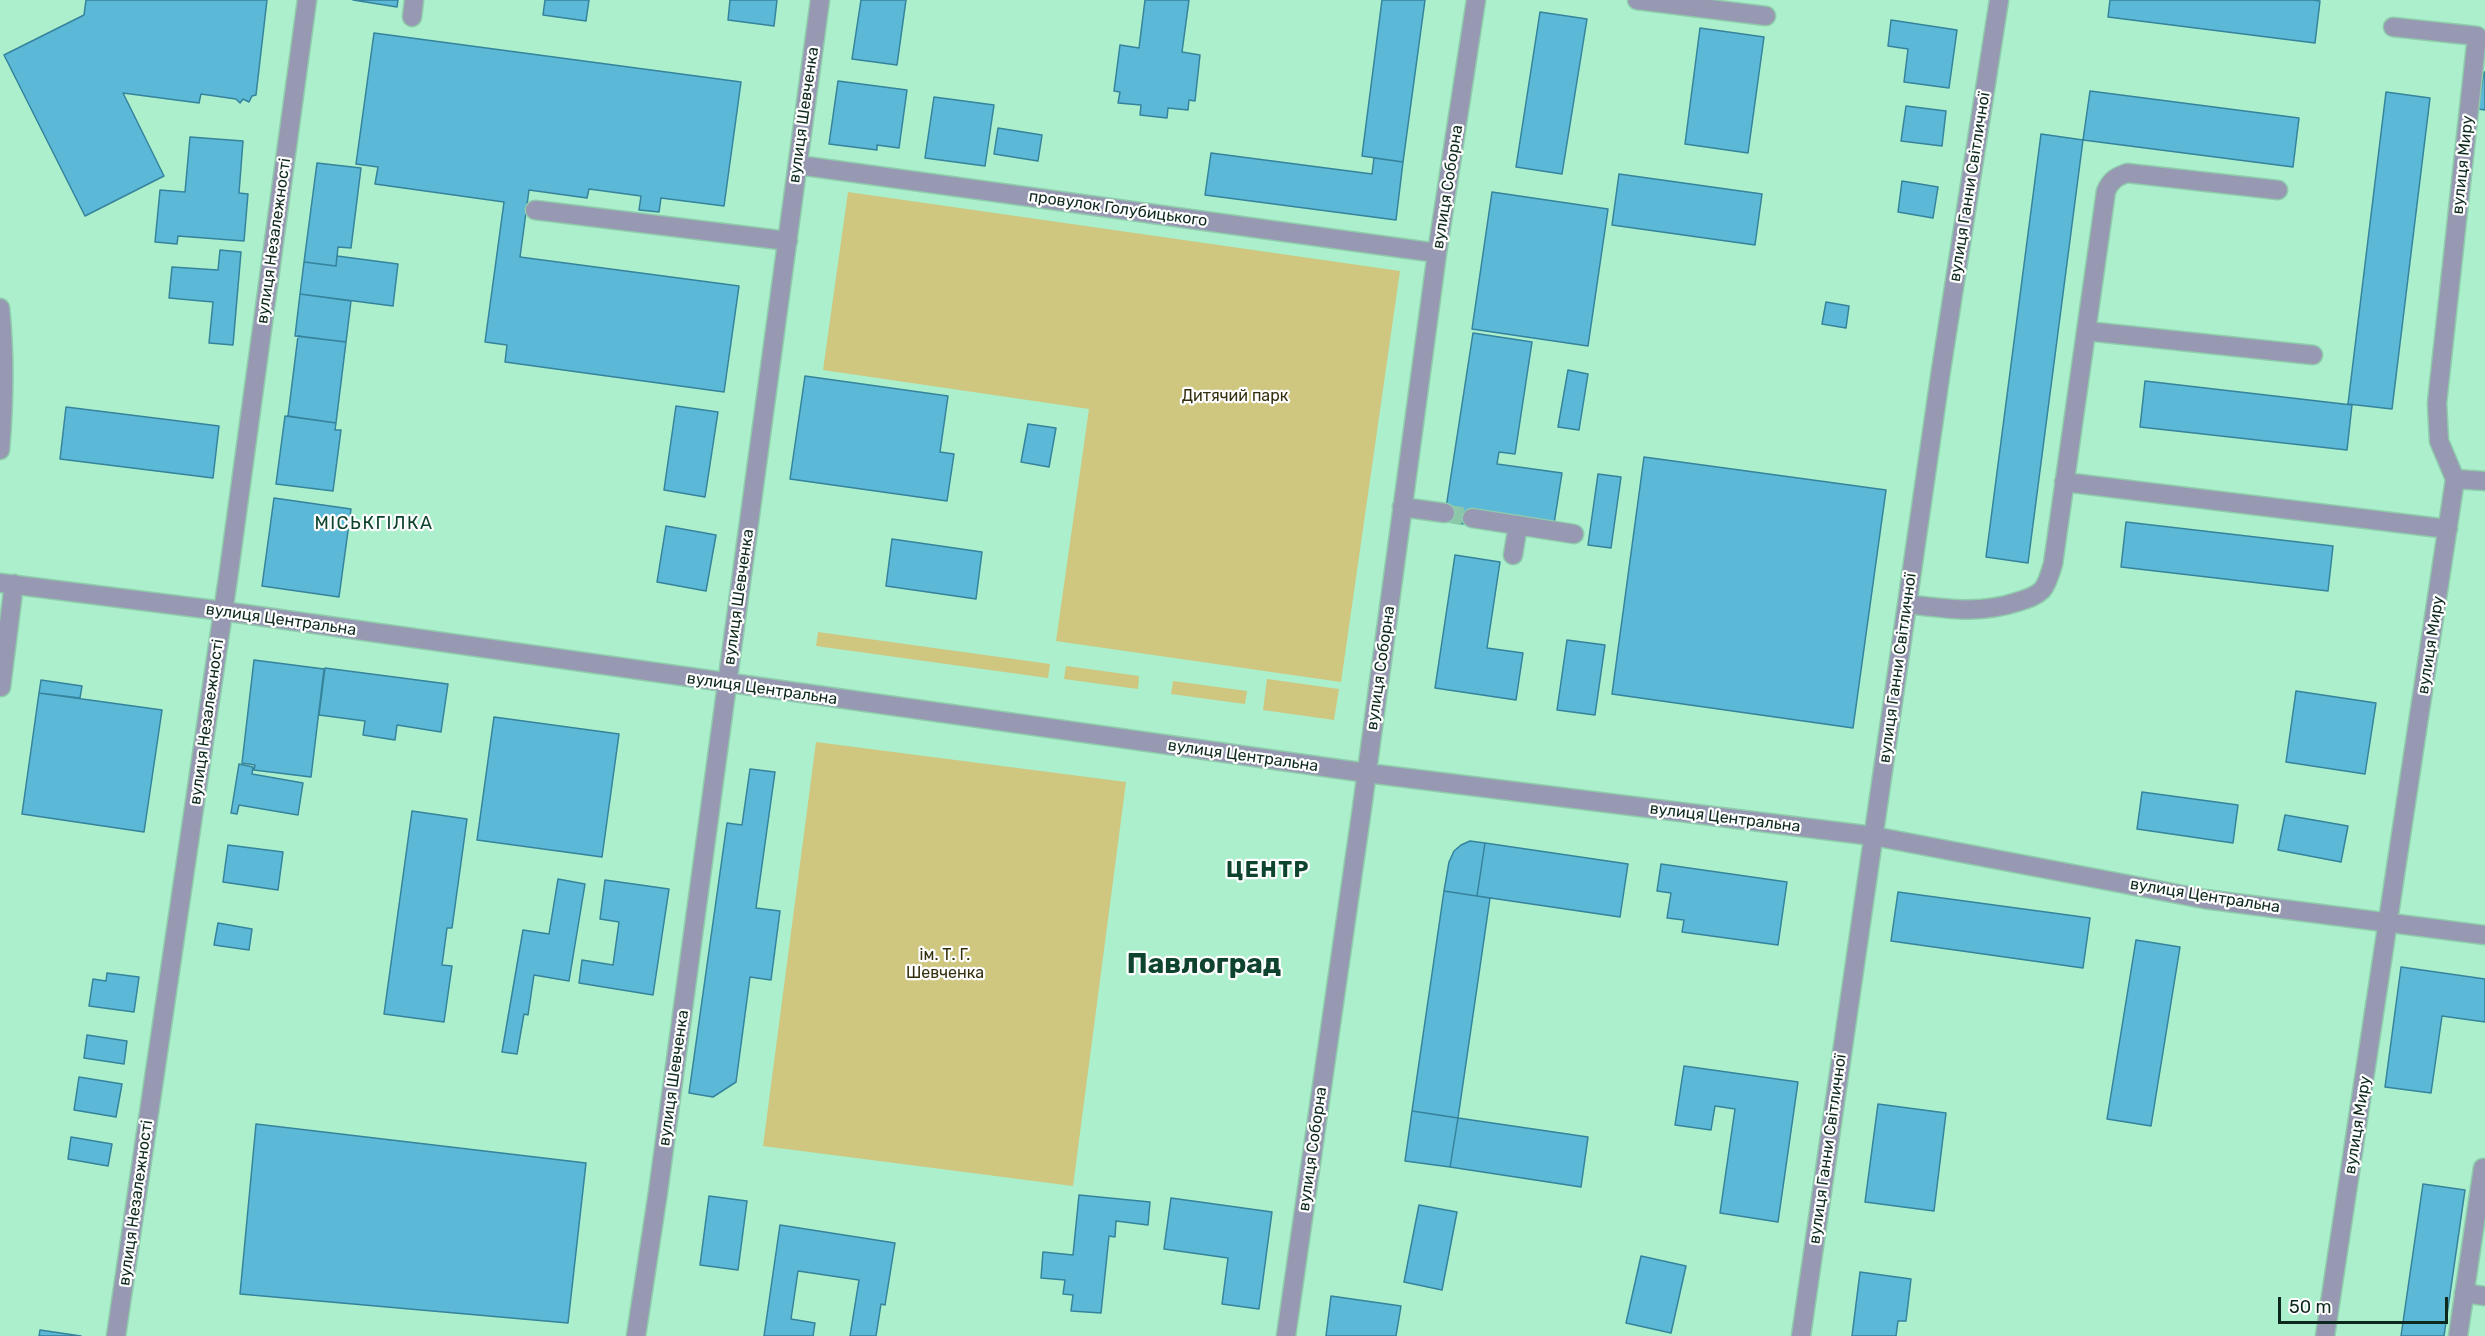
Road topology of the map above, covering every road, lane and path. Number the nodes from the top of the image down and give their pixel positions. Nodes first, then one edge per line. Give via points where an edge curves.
1 (307, 0) edge
2 (820, 0) edge
3 (1476, 0) edge
4 (1637, 0) edge
5 (1999, 0) edge
6 (1766, 16) dead end
7 (2393, 27) dead end
8 (798, 165) junction
9 (2278, 190) dead end
10 (535, 210) dead end
11 (788, 240) junction
12 (1437, 253) junction
13 (0, 308) edge
14 (2086, 331) junction
15 (2313, 355) dead end
16 (2, 407) edge
17 (0, 450) edge
18 (2455, 479) junction
19 (2485, 481) edge
20 (2064, 482) junction
21 (1402, 507) junction
22 (1445, 513) tunnel mouth
23 (1472, 518) tunnel mouth
24 (1518, 525) junction
25 (2448, 529) junction
26 (1574, 534) dead end
27 (1513, 555) dead end
28 (7, 583) edge
29 (1908, 604) junction
30 (223, 611) junction
31 (728, 684) junction
32 (1, 687) edge
33 (1367, 773) junction
34 (1873, 836) junction
35 (2389, 924) junction
36 (2485, 935) edge
37 (2483, 1168) dead end
38 (2464, 1293) junction
39 (2485, 1296) edge
40 (116, 1336) edge
41 (636, 1336) edge
42 (1286, 1336) edge
43 (1801, 1336) edge
44 (2325, 1336) edge
45 (2458, 1336) edge

1 - 30 street, вулиця Незалежності
2 - 8 street, вулиця Шевченка
3 - 12 street, вулиця Соборна
4 - 6 street
5 - 29 street, вулиця Ганни Світличної
7 - 18 street, вулиця Миру via 2477,36 2437,403 2439,441
8 - 11 street, вулиця Шевченка
8 - 12 street, провулок Голубицького
9 - 14 street via 2127,173 2116,176 2106,191
10 - 11 street
11 - 31 street, вулиця Шевченка
12 - 21 street, вулиця Соборна
13 - 16 street
14 - 15 street
14 - 20 street
16 - 17 street
18 - 19 street
18 - 25 street, вулиця Миру
20 - 25 street
20 - 29 street via 2053,564 2042,590 1999,608 1949,609
21 - 22 street
21 - 33 street, вулиця Соборна
23 - 24 street
24 - 26 street
24 - 27 street
25 - 35 street, вулиця Миру
28 - 30 street, вулиця Центральна
28 - 32 street
29 - 34 street, вулиця Ганни Світличної
30 - 31 street, вулиця Центральна
30 - 40 street, вулиця Незалежності
31 - 33 street, вулиця Центральна
31 - 41 street, вулиця Шевченка
33 - 34 street, вулиця Центральна
33 - 42 street, вулиця Соборна
34 - 35 street, вулиця Центральна via 2204,898
34 - 43 street, вулиця Ганни Світличної
35 - 36 street, вулиця Центральна
35 - 44 street, вулиця Миру
37 - 38 street
38 - 39 street
38 - 45 street

